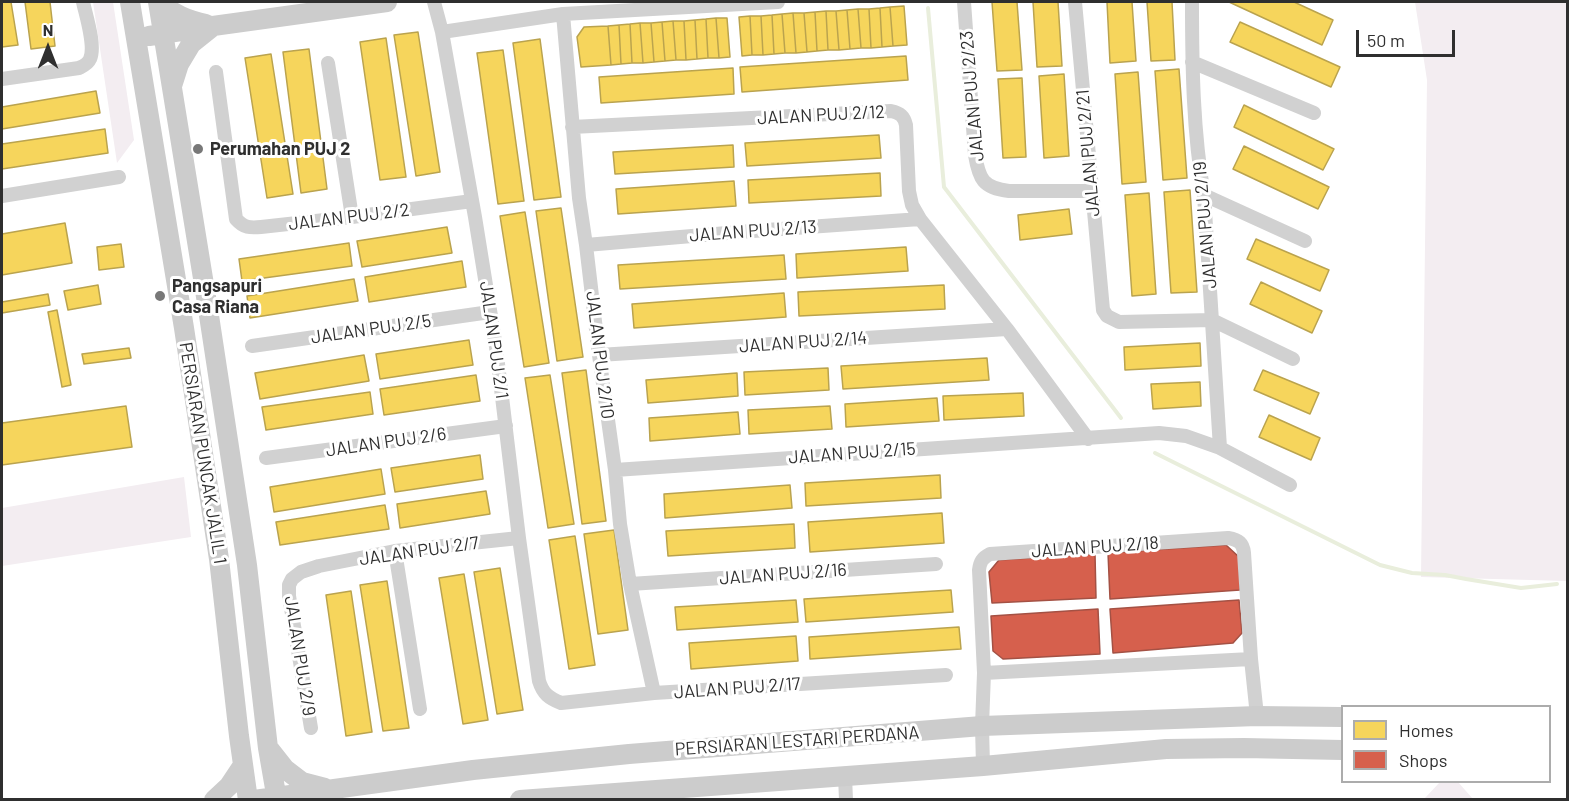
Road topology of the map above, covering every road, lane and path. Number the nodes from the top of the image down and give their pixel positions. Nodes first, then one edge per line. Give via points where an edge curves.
1 (83, 2) edge
2 (130, 2) edge
3 (158, 2) edge
4 (387, 2) edge
5 (434, 2) edge
6 (778, 2) edge
7 (964, 2) edge
8 (1075, 2) edge
9 (1192, 2) edge
10 (366, 3) edge
11 (562, 14) junction
12 (213, 26) junction
13 (441, 32) junction
14 (163, 34) junction
15 (135, 39) junction
16 (1191, 62) junction
17 (328, 63) dead end
18 (216, 72) dead end
19 (2, 79) edge
20 (171, 87) junction
21 (1314, 114) dead end
22 (572, 127) junction
23 (119, 177) dead end
24 (1092, 191) junction
25 (1204, 195) junction
26 (2, 196) edge
27 (472, 201) junction
28 (352, 218) junction
29 (920, 219) junction
30 (1305, 241) dead end
31 (586, 245) junction
32 (490, 312) junction
33 (1212, 320) junction
34 (1007, 329) junction
35 (252, 346) dead end
36 (599, 355) junction
37 (1293, 359) dead end
38 (506, 426) junction
39 (1088, 439) junction
40 (1221, 448) junction
41 (266, 458) dead end
42 (615, 470) junction
43 (1290, 485) dead end
44 (519, 538) junction
45 (395, 551) junction
46 (936, 564) dead end
47 (319, 566) joint
48 (630, 584) junction
49 (1251, 659) junction
50 (984, 673) junction
51 (946, 675) dead end
52 (539, 681) joint
53 (654, 693) junction
54 (420, 709) dead end
55 (1257, 716) junction
56 (1341, 717) edge
57 (982, 726) junction
58 (311, 728) dead end
59 (268, 748) junction
60 (1341, 750) edge
61 (243, 765) junction
62 (983, 766) junction
63 (845, 776) junction
64 (332, 790) junction
65 (276, 798) edge
66 (214, 800) edge
67 (248, 800) edge
68 (254, 800) edge
69 (520, 800) edge
70 (846, 800) edge

1 - 19 street via 92,45 86,65
2 - 15 main road, PERSIARAN PUNCAK JALIL 1
3 - 12 main road via 176,15
3 - 14 main road, PERSIARAN PUNCAK JALIL 1
4 - 10 main road
5 - 13 street, JALAN PUJ 2/1
6 - 11 street
7 - 24 street, JALAN PUJ 2/23 via 975,155 981,179 997,190
8 - 24 street, JALAN PUJ 2/21
9 - 16 street, JALAN PUJ 2/19
10 - 12 main road
11 - 13 street
11 - 22 street, JALAN PUJ 2/10
12 - 14 main road
12 - 20 main road via 191,44
13 - 27 street, JALAN PUJ 2/1
14 - 15 main road
14 - 20 main road, PERSIARAN PUNCAK JALIL 1
15 - 61 main road, PERSIARAN PUNCAK JALIL 1 via 218,548
16 - 21 street
16 - 25 street, JALAN PUJ 2/19
17 - 28 street
18 - 28 street, JALAN PUJ 2/2 via 236,219 252,228
20 - 59 main road, PERSIARAN PUNCAK JALIL 1 via 245,554
22 - 29 street, JALAN PUJ 2/12 via 897,112 906,125 909,191
22 - 31 street, JALAN PUJ 2/10
23 - 26 street
24 - 33 street, JALAN PUJ 2/21 via 1101,305 1107,316 1119,322
25 - 30 street
25 - 33 street, JALAN PUJ 2/19
27 - 28 street, JALAN PUJ 2/2
27 - 32 street, JALAN PUJ 2/1
29 - 31 street, JALAN PUJ 2/13
29 - 34 street, JALAN PUJ 2/12
31 - 36 street, JALAN PUJ 2/10
32 - 35 street, JALAN PUJ 2/5
32 - 38 street, JALAN PUJ 2/1
33 - 37 street
33 - 40 street, JALAN PUJ 2/19
34 - 36 street, JALAN PUJ 2/14
34 - 39 street, JALAN PUJ 2/12
36 - 42 street, JALAN PUJ 2/10
38 - 41 street, JALAN PUJ 2/6
38 - 44 street, JALAN PUJ 2/1
39 - 40 street via 1160,433 1186,436
39 - 42 street, JALAN PUJ 2/15
40 - 43 street
42 - 48 street, JALAN PUJ 2/10
44 - 45 street, JALAN PUJ 2/7
44 - 52 street, JALAN PUJ 2/1
45 - 47 street, JALAN PUJ 2/7
45 - 54 street
46 - 48 street, JALAN PUJ 2/16
47 - 58 street, JALAN PUJ 2/9 via 301,572 289,585
48 - 53 street, JALAN PUJ 2/10
49 - 50 street
49 - 50 street, JALAN PUJ 2/18 via 1243,546 1228,538 983,557 979,570
49 - 55 street, JALAN PUJ 2/18
50 - 57 street, JALAN PUJ 2/18
51 - 53 street, JALAN PUJ 2/17
52 - 53 street, JALAN PUJ 2/17 via 550,699 561,703
55 - 56 main road, PERSIARAN LESTARI PERDANA
55 - 57 main road, PERSIARAN LESTARI PERDANA
57 - 62 street, JALAN PUJ 2/18
57 - 64 main road, PERSIARAN LESTARI PERDANA via 629,754
59 - 64 main road via 302,782
59 - 65 main road, PERSIARAN PUNCAK JALIL 1
60 - 62 main road, PERSIARAN LESTARI PERDANA via 1166,748
61 - 66 main road
61 - 67 main road, PERSIARAN PUNCAK JALIL 1
62 - 63 main road, PERSIARAN LESTARI PERDANA
63 - 69 main road, PERSIARAN LESTARI PERDANA
63 - 70 street
64 - 65 main road, PERSIARAN LESTARI PERDANA
65 - 68 main road, PERSIARAN LESTARI PERDANA

